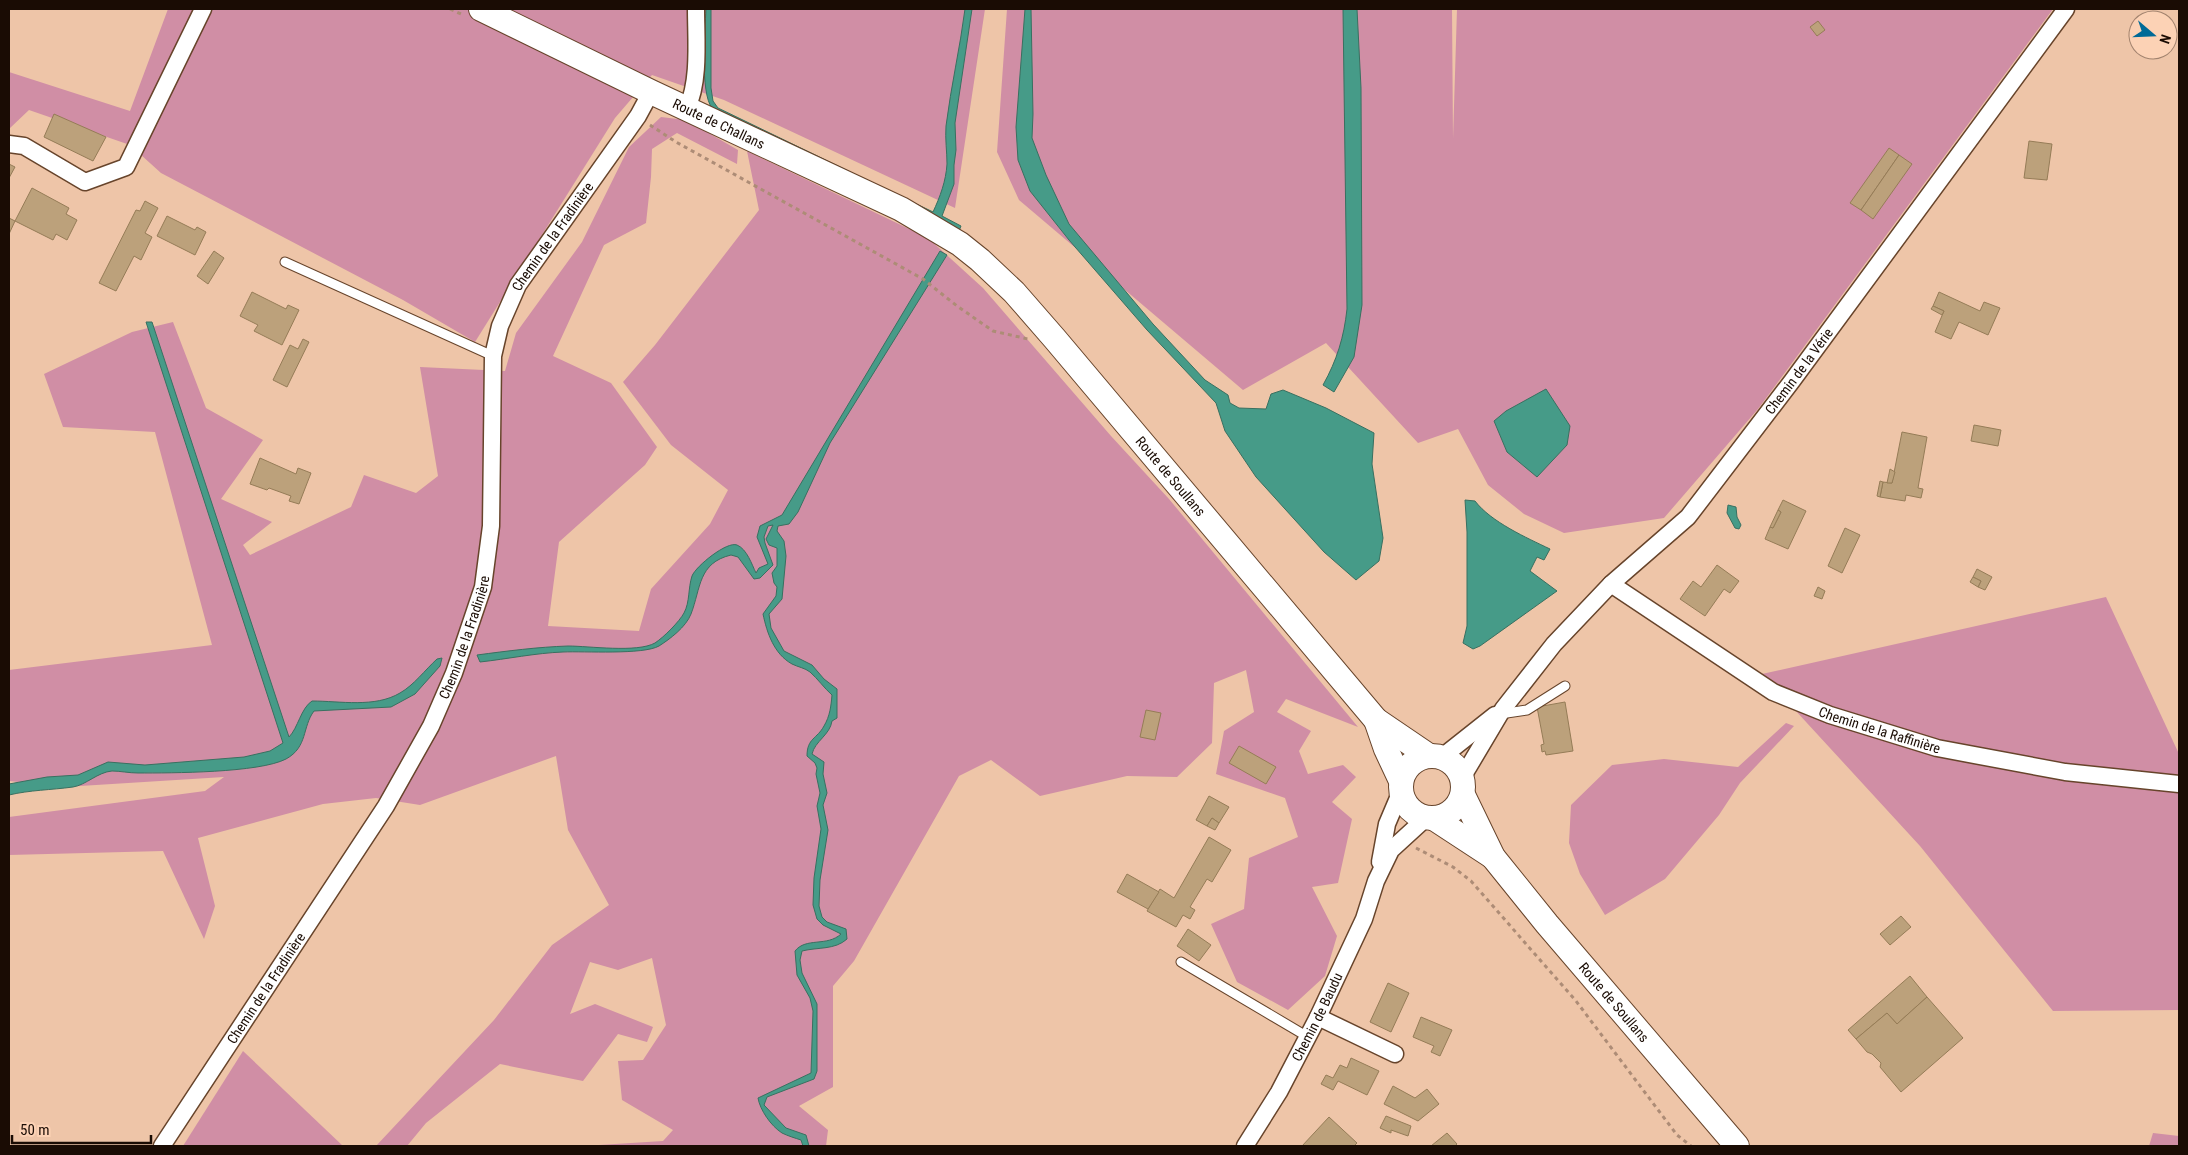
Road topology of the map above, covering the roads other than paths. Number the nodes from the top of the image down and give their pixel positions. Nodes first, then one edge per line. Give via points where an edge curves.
1 (203, 9) edge
2 (481, 9) edge
3 (696, 9) edge
4 (2066, 9) edge
5 (651, 92) junction
6 (687, 108) junction
7 (9, 144) edge
8 (955, 241) joint
9 (285, 262) dead end
10 (493, 356) junction
11 (1611, 584) junction
12 (1565, 686) dead end
13 (1502, 711) junction
14 (1376, 720) junction
15 (1435, 756) junction
16 (2179, 784) edge
17 (1401, 786) junction
18 (1463, 786) junction
19 (1430, 818) junction
20 (1493, 857) junction
21 (1376, 881) junction
22 (1181, 962) dead end
23 (1318, 1018) junction
24 (1308, 1037) junction
25 (1395, 1054) dead end
26 (162, 1146) edge
27 (1247, 1146) edge
28 (1737, 1146) edge

1 - 7 street via 126,167 85,182 24,146
2 - 5 main road, Route de Challans
3 - 6 street via 694,80
4 - 11 street, Chemin de la Vérie via 1688,517
5 - 6 main road, Route de Challans
5 - 10 street, Chemin de la Fradinière via 638,116 518,285 500,326
6 - 8 main road, Route de Challans via 901,209
8 - 14 main road, Route de Soullans via 1014,292
9 - 10 lane
10 - 26 street, Chemin de la Fradinière via 491,526 483,587 454,673 431,726 386,806
11 - 13 street, Chemin de la Vérie via 1554,644
11 - 16 street, Chemin de la Raffinière via 1773,692 1830,716 1937,748 2065,772
12 - 13 lane via 1527,710
13 - 15 street, Chemin de la Vérie
13 - 18 street, Chemin de la Vérie
14 - 15 main road, Route de Soullans
14 - 17 main road, Route de Soullans
15 - 17 main road via 1417,759 1410,764 1404,772
15 - 18 main road via 1455,765
17 - 19 main road via 1404,801 1410,809
17 - 21 street, Chemin de Baudu via 1387,824
18 - 19 main road via 1459,804 1452,812
18 - 20 main road, Route de Soullans
19 - 20 main road, Route de Soullans
19 - 21 street, Chemin de Baudu via 1403,836 1391,850
20 - 28 main road, Route de Soullans
21 - 23 street, Chemin de Baudu via 1364,919
22 - 24 lane
23 - 24 street, Chemin de Baudu
23 - 25 street
24 - 27 street, Chemin de Baudu

